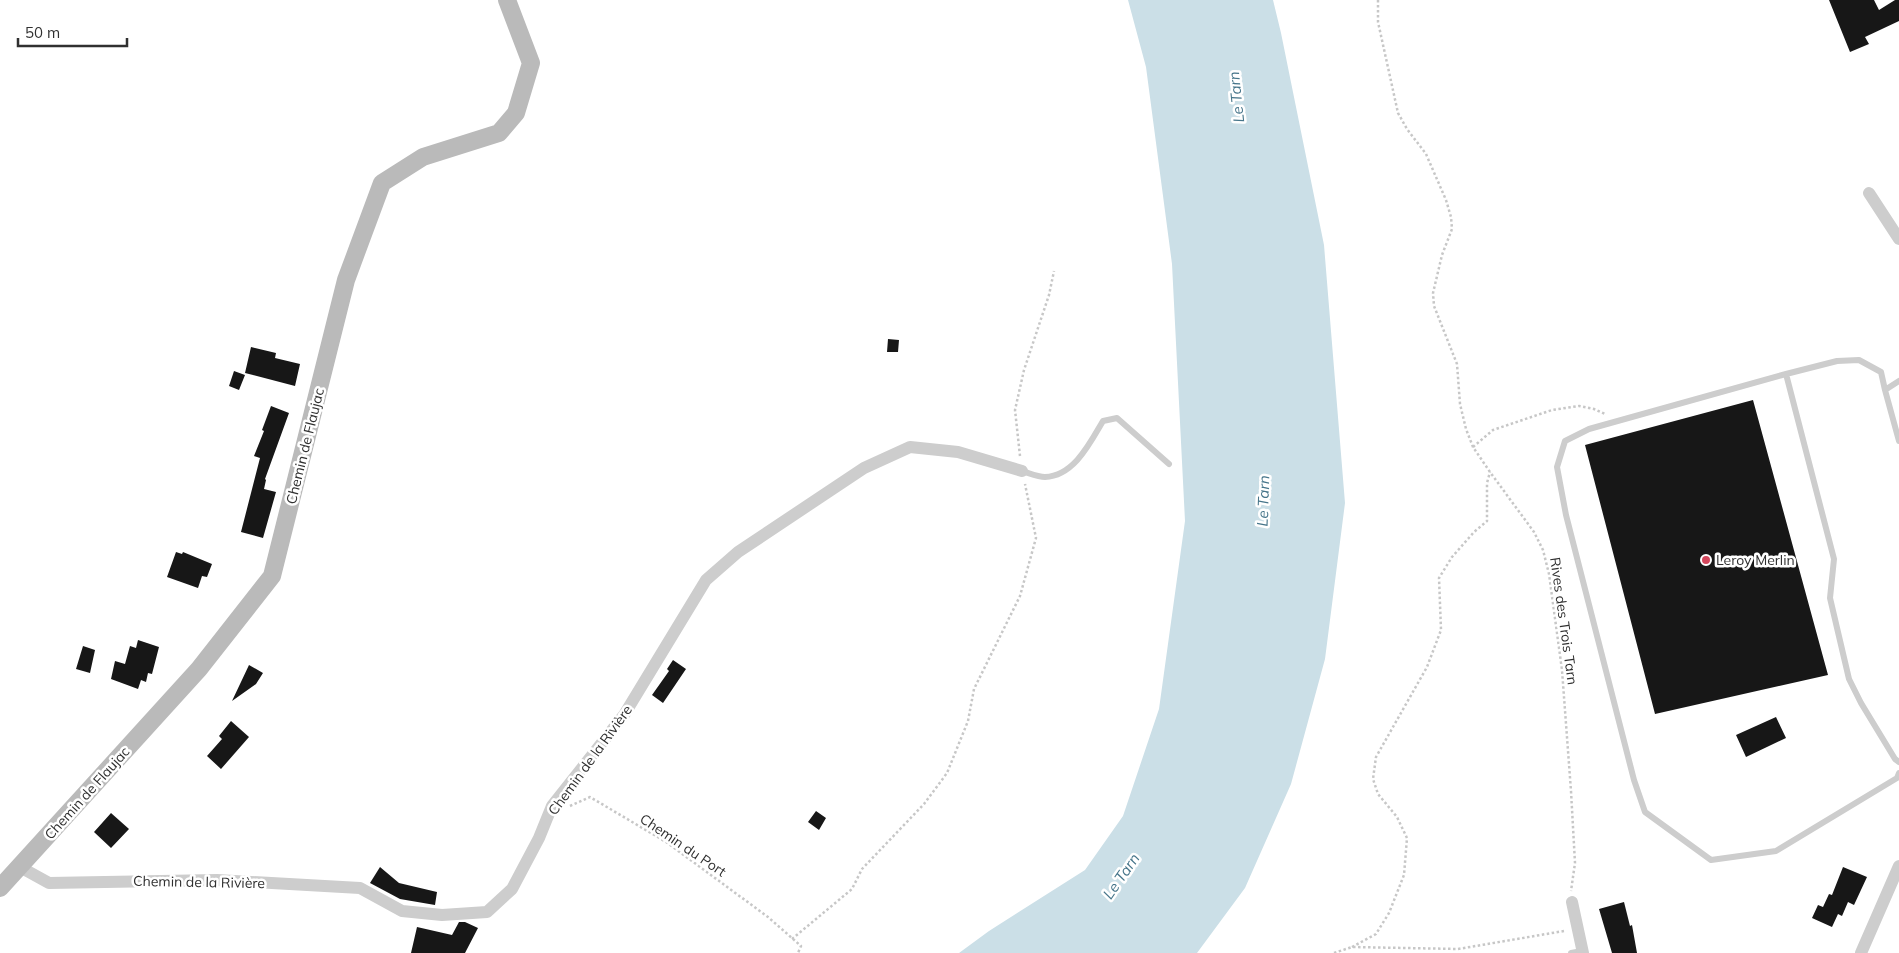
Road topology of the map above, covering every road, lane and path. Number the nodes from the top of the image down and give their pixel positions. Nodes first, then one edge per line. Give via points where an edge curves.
1 (508, 0) edge
2 (1378, 0) edge
3 (1869, 193) dead end
4 (1899, 239) edge
5 (1054, 271) dead end
6 (1786, 374) junction
7 (1899, 381) edge
8 (1885, 390) junction
9 (1620, 420) junction
10 (1899, 442) edge
11 (1473, 447) junction
12 (1169, 464) dead end
13 (1022, 470) junction
14 (1490, 472) junction
15 (1899, 762) edge
16 (1899, 773) edge
17 (564, 808) dead end
18 (1899, 866) edge
19 (20, 867) junction
20 (0, 888) edge
21 (1572, 902) joint
22 (1577, 928) junction
23 (792, 939) junction
24 (1352, 947) junction
25 (1579, 952) edge
26 (798, 953) edge
27 (1334, 953) edge
28 (1861, 953) edge

1 - 19 street, Chemin de Flaujac via 530,63 516,113 500,133 423,157 382,183 346,280 272,576 199,669
2 - 11 path, Rives des Trois Tarn via 1378,22 1398,113 1426,154 1451,217 1452,229 1432,292 1434,306 1457,364 1460,404
3 - 4 street
5 - 13 path via 1050,295 1024,370 1015,410
6 - 8 lane via 1837,360 1858,360 1881,372
6 - 9 lane
6 - 15 lane via 1834,560 1830,598 1849,679
7 - 8 lane
8 - 10 lane
9 - 11 path via 1594,408 1579,406 1552,410 1493,430
9 - 16 lane via 1564,441 1557,467 1566,515 1645,812 1711,860 1776,851 1897,778
11 - 14 path, Rives des Trois Tarn
12 - 13 lane via 1117,418 1103,422 1085,452 1062,474 1044,477
13 - 19 street, Chemin de la Rivière via 958,452 910,447 864,468 738,552 706,580 624,715 552,806 512,889 487,912 442,915 402,911 360,888 216,880 48,883
13 - 23 path via 1036,538 1020,596 974,689 968,721 947,773 924,804 862,868 852,889
14 - 21 path, Rives des Trois Tarn via 1534,532 1549,574 1562,670 1571,791 1575,863
14 - 24 path via 1487,521 1452,557 1439,578 1441,630 1427,667 1376,757 1372,779 1378,794 1397,817 1406,838 1404,875 1389,913 1376,934
17 - 23 path, Chemin du Port via 590,797 666,842 768,917
18 - 28 street
19 - 20 street, Chemin de Flaujac
21 - 22 street
22 - 24 path via 1458,949
22 - 25 street
23 - 26 path, Chemin du Port via 801,946
24 - 27 path

